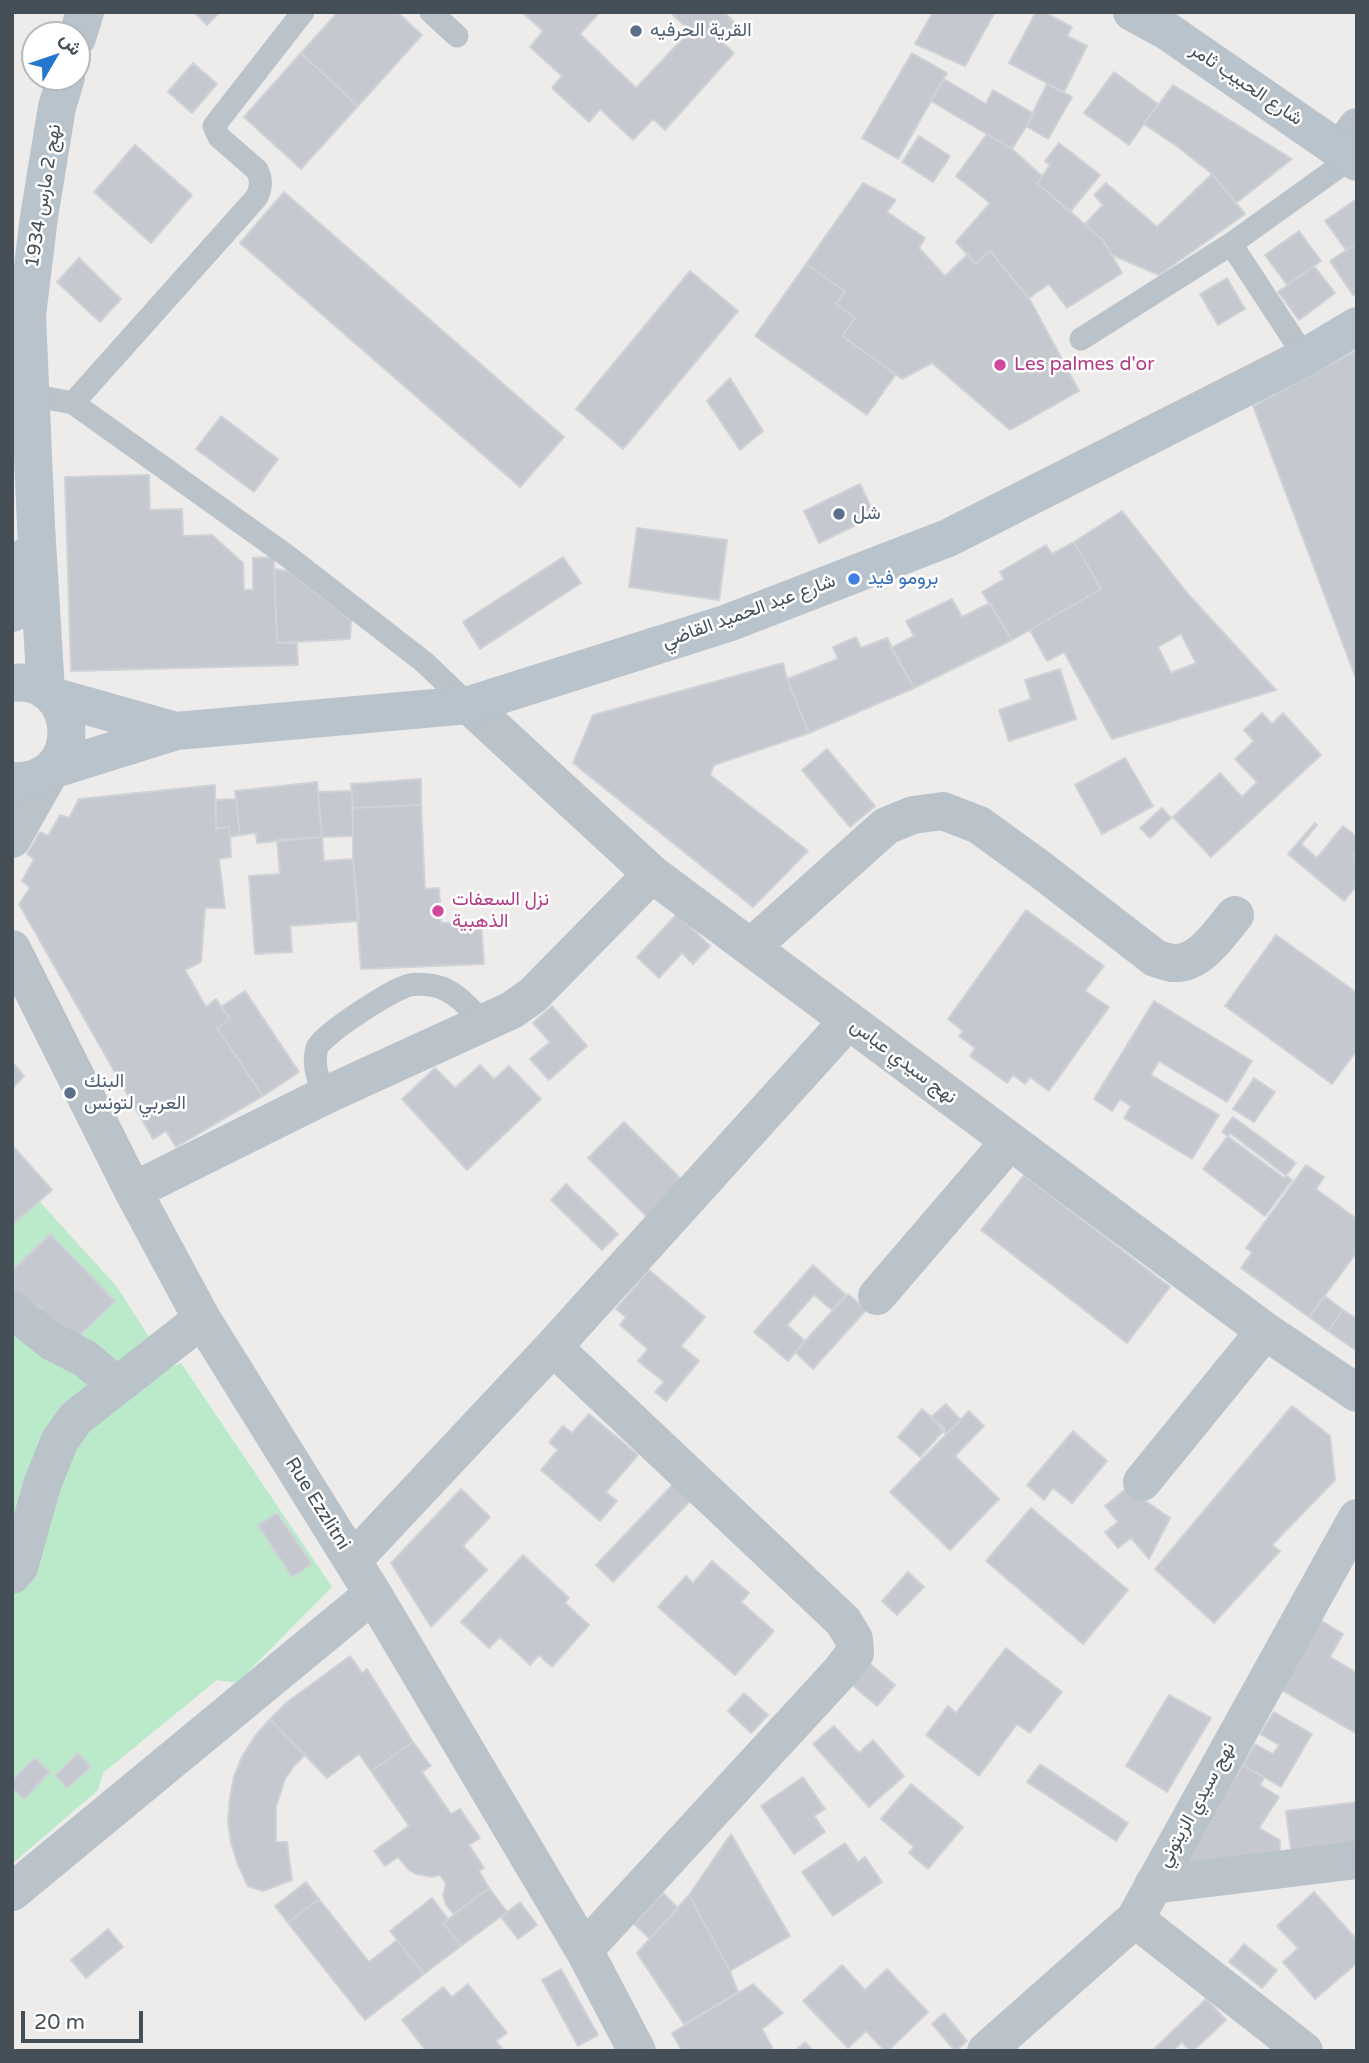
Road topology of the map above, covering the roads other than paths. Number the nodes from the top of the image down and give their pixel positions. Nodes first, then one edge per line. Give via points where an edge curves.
1 (303, 12) edge
2 (431, 12) edge
3 (1132, 12) edge
4 (457, 36) dead end
5 (62, 91) edge
6 (1351, 149) edge
7 (1231, 244) junction
8 (1357, 327) edge
9 (1081, 340) dead end
10 (1305, 357) junction
11 (31, 395) junction
12 (73, 403) junction
13 (36, 526) junction
14 (12, 613) edge
15 (37, 690) edge
16 (469, 705) junction
17 (176, 731) junction
18 (51, 770) junction
19 (12, 781) edge
20 (12, 839) edge
21 (652, 874) junction
22 (1235, 915) dead end
23 (751, 947) junction
24 (12, 949) edge
25 (848, 1021) junction
26 (484, 1023) junction
27 (324, 1096) junction
28 (1010, 1141) junction
29 (133, 1191) junction
30 (877, 1296) dead end
31 (12, 1310) edge
32 (202, 1319) junction
33 (1265, 1331) junction
34 (553, 1347) junction
35 (117, 1386) junction
36 (1357, 1393) edge
37 (1142, 1482) dead end
38 (1357, 1518) edge
39 (353, 1560) junction
40 (12, 1575) edge
41 (373, 1594) junction
42 (1357, 1860) edge
43 (1153, 1885) junction
44 (12, 1892) edge
45 (1135, 1919) junction
46 (584, 1951) junction
47 (637, 2051) edge
48 (986, 2051) edge
49 (1304, 2051) edge

1 - 12 lane via 214,126 219,137 257,170 261,177 257,197
2 - 4 lane
3 - 6 street, شارع الحبيب ثامر
5 - 11 street, نهج 2 مارس 1934 via 27,316
6 - 7 lane
7 - 9 lane
7 - 10 lane
8 - 10 street, شارع عبد الحميد القاضي
10 - 16 street, شارع عبد الحميد القاضي via 948,538 752,614
11 - 12 lane
11 - 13 street, نهج 2 مارس 1934
12 - 16 lane via 286,555 424,662
13 - 14 street, نهج 2 مارس 1934
13 - 15 street, نهج 2 مارس 1934
15 - 17 street, شارع عبد الحميد القاضي
15 - 18 street via 62,709 67,725 67,741
16 - 17 street, شارع عبد الحميد القاضي
16 - 21 street, نهج سيدي عباس
17 - 18 street, شارع عبد الحميد القاضي
18 - 19 street, شارع عبد الحميد القاضي via 27,782
18 - 20 street
21 - 23 street, نهج سيدي عباس
21 - 26 street via 533,995
22 - 23 street via 1204,951 1189,961 1155,958 979,825 943,811 913,815 886,826
23 - 25 street, نهج سيدي عباس
24 - 29 street, Rue Ezzlitni
25 - 28 street, نهج سيدي عباس
25 - 34 street
26 - 27 street
26 - 27 lane via 440,987 412,984 397,989 332,1031 317,1046 315,1065
27 - 29 street
28 - 30 street
28 - 33 street, نهج سيدي عباس
29 - 32 street, Rue Ezzlitni
31 - 35 street via 51,1341 86,1359
32 - 35 street
32 - 39 street, Rue Ezzlitni
33 - 36 street, نهج سيدي عباس
33 - 37 street
34 - 39 street
34 - 46 street via 844,1621 854,1639 855,1653
35 - 40 street via 76,1419 60,1440 19,1567
38 - 43 street, نهج سيدي الزيتوني
39 - 41 street, Rue Ezzlitni
41 - 44 street
41 - 46 street, Rue Ezzlitni
42 - 43 street
43 - 45 street, نهج سيدي الزيتوني
45 - 48 street, نهج سيدي الزيتوني
45 - 49 street
46 - 47 street, Rue Ezzlitni

